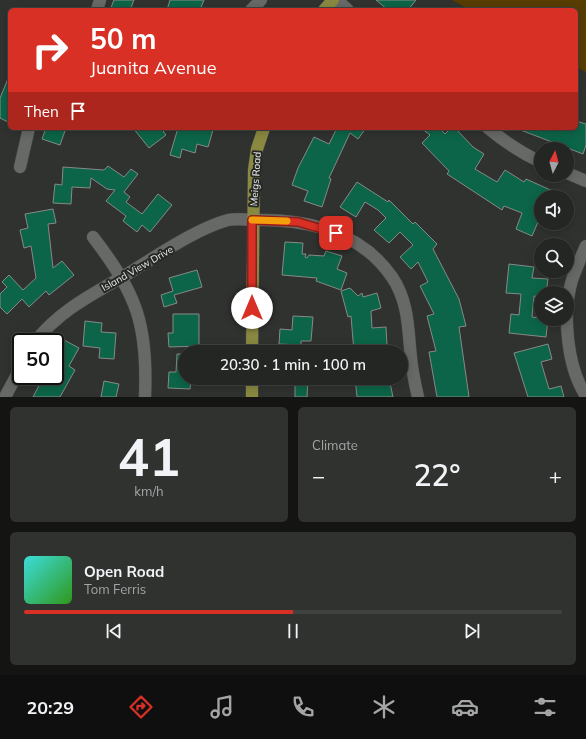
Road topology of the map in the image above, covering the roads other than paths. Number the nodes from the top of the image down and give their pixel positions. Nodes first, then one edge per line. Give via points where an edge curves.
1 (261, 0) edge
2 (333, 0) edge
3 (337, 0) edge
4 (253, 8) edge
5 (326, 8) edge
6 (346, 8) edge
7 (29, 130) edge
8 (263, 130) edge
9 (490, 130) edge
10 (534, 159) edge
11 (20, 167) dead end
12 (574, 176) edge
13 (586, 181) edge
14 (252, 220) junction
15 (93, 237) dead end
16 (586, 246) edge
17 (121, 278) junction
18 (42, 333) edge
19 (252, 345) edge
20 (12, 384) edge
21 (252, 385) edge
22 (585, 393) edge
23 (5, 397) edge
24 (145, 397) edge
25 (252, 397) edge
26 (418, 397) edge

1 - 4 street
2 - 5 main road
3 - 6 street
7 - 11 street
8 - 14 main road, Meigs Road via 256,149
9 - 10 street via 504,142
12 - 13 street
14 - 17 street, Island View Drive via 229,220 198,233
14 - 19 main road, Meigs Road
14 - 26 street, Island View Drive via 292,221 324,228 361,245 384,266 393,278 405,307
15 - 17 street
16 - 22 street via 572,281 567,318 570,352
17 - 18 street, Island View Drive via 93,293 60,316
17 - 24 street via 135,304 141,325 146,368
20 - 23 street
21 - 25 main road

